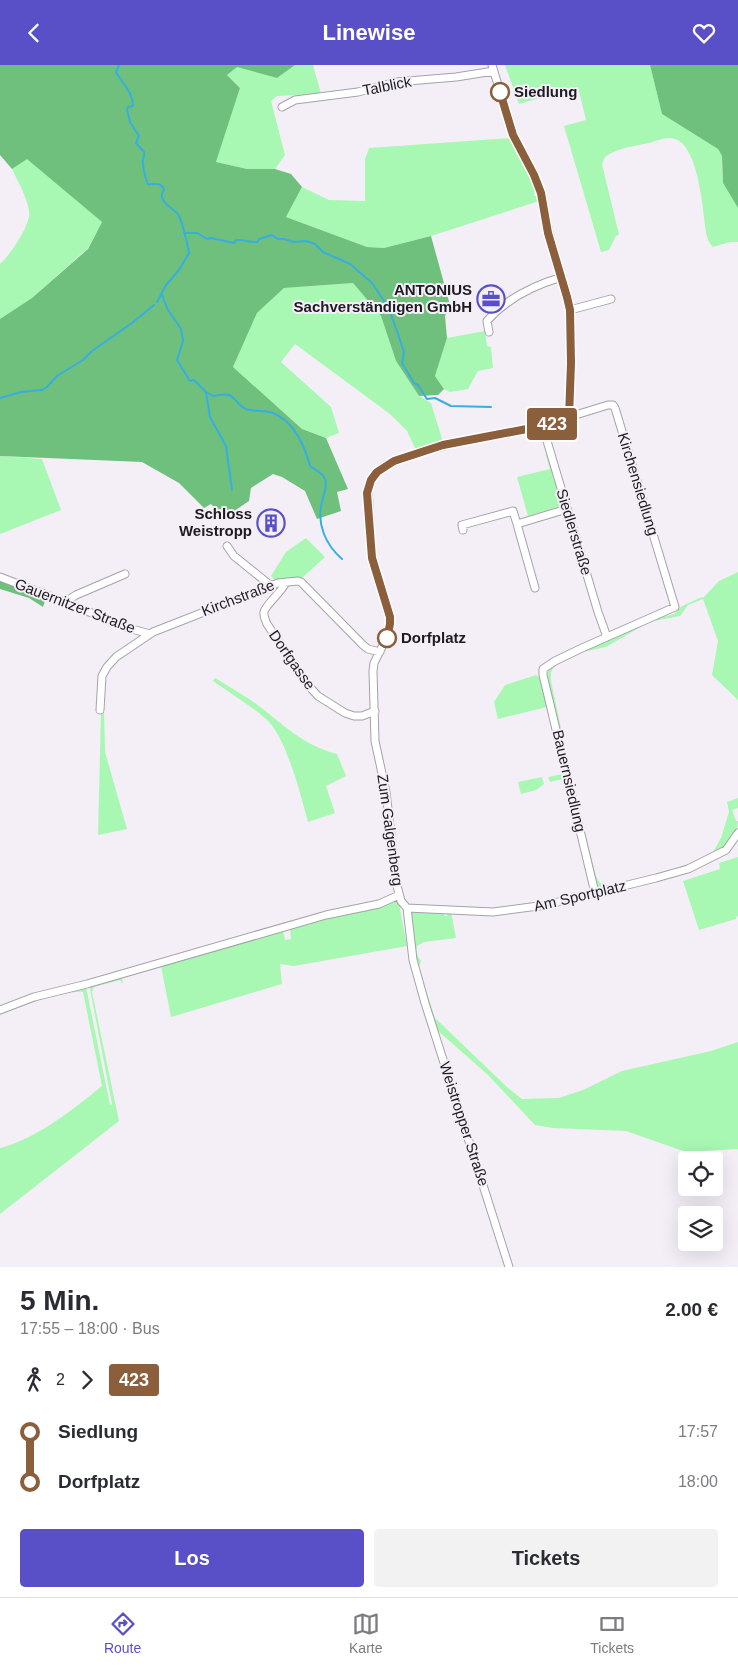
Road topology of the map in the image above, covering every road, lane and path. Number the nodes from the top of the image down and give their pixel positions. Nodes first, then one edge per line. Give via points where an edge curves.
1 (493, 68) edge
2 (282, 107) dead end
3 (562, 277) junction
4 (611, 299) dead end
5 (570, 310) junction
6 (489, 332) dead end
7 (569, 417) junction
8 (544, 426) junction
9 (567, 509) junction
10 (517, 524) junction
11 (463, 531) dead end
12 (227, 546) dead end
13 (125, 574) dead end
14 (0, 577) edge
15 (286, 582) junction
16 (270, 585) junction
17 (535, 588) dead end
18 (65, 602) junction
19 (150, 634) junction
20 (608, 637) junction
21 (380, 652) junction
22 (100, 710) dead end
23 (375, 711) junction
24 (362, 716) junction
25 (375, 723) junction
26 (738, 833) edge
27 (595, 893) junction
28 (399, 895) junction
29 (407, 909) junction
30 (418, 981) joint
31 (0, 1010) edge
32 (509, 1267) edge

1 - 2 street, Talblick via 456,77 396,82 358,92 295,100
1 - 3 street via 513,135 541,193 548,233
3 - 5 street
3 - 6 street via 512,299 488,321
4 - 5 street
5 - 7 street
7 - 8 street
7 - 20 street, Kirchensiedlung via 608,405 615,408 675,607
8 - 9 street, Siedlerstraße
8 - 21 street via 443,445 386,465 371,480 367,493 372,558 390,617 389,633
9 - 10 street
9 - 20 street, Siedlerstraße
10 - 11 street via 513,511 462,525
10 - 17 street
12 - 16 street via 234,557
13 - 18 street
14 - 18 street, Gauernitzer Straße
15 - 16 street, Kirchstraße
15 - 21 street, Kirchstraße via 301,582 363,645
15 - 24 street, Dorfgasse via 264,610 267,624 314,692 345,713
16 - 19 street, Kirchstraße
18 - 19 street, Gauernitzer Straße
19 - 22 street, Kirchstraße via 116,657 104,671
20 - 27 street, Bauernsiedlung via 543,669
21 - 23 street, Zum Galgenberg via 372,677
23 - 24 street
23 - 25 street, Zum Galgenberg
24 - 25 street, Dorfgasse
25 - 28 street, Zum Galgenberg
26 - 27 street, Am Sportplatz via 726,850 701,863 656,879
27 - 29 street, Am Sportplatz via 546,905 493,912
28 - 29 street, Zum Galgenberg
28 - 31 street via 379,904 326,915 34,997
29 - 30 street, Zum Galgenberg
30 - 32 street, Weistropper Straße

